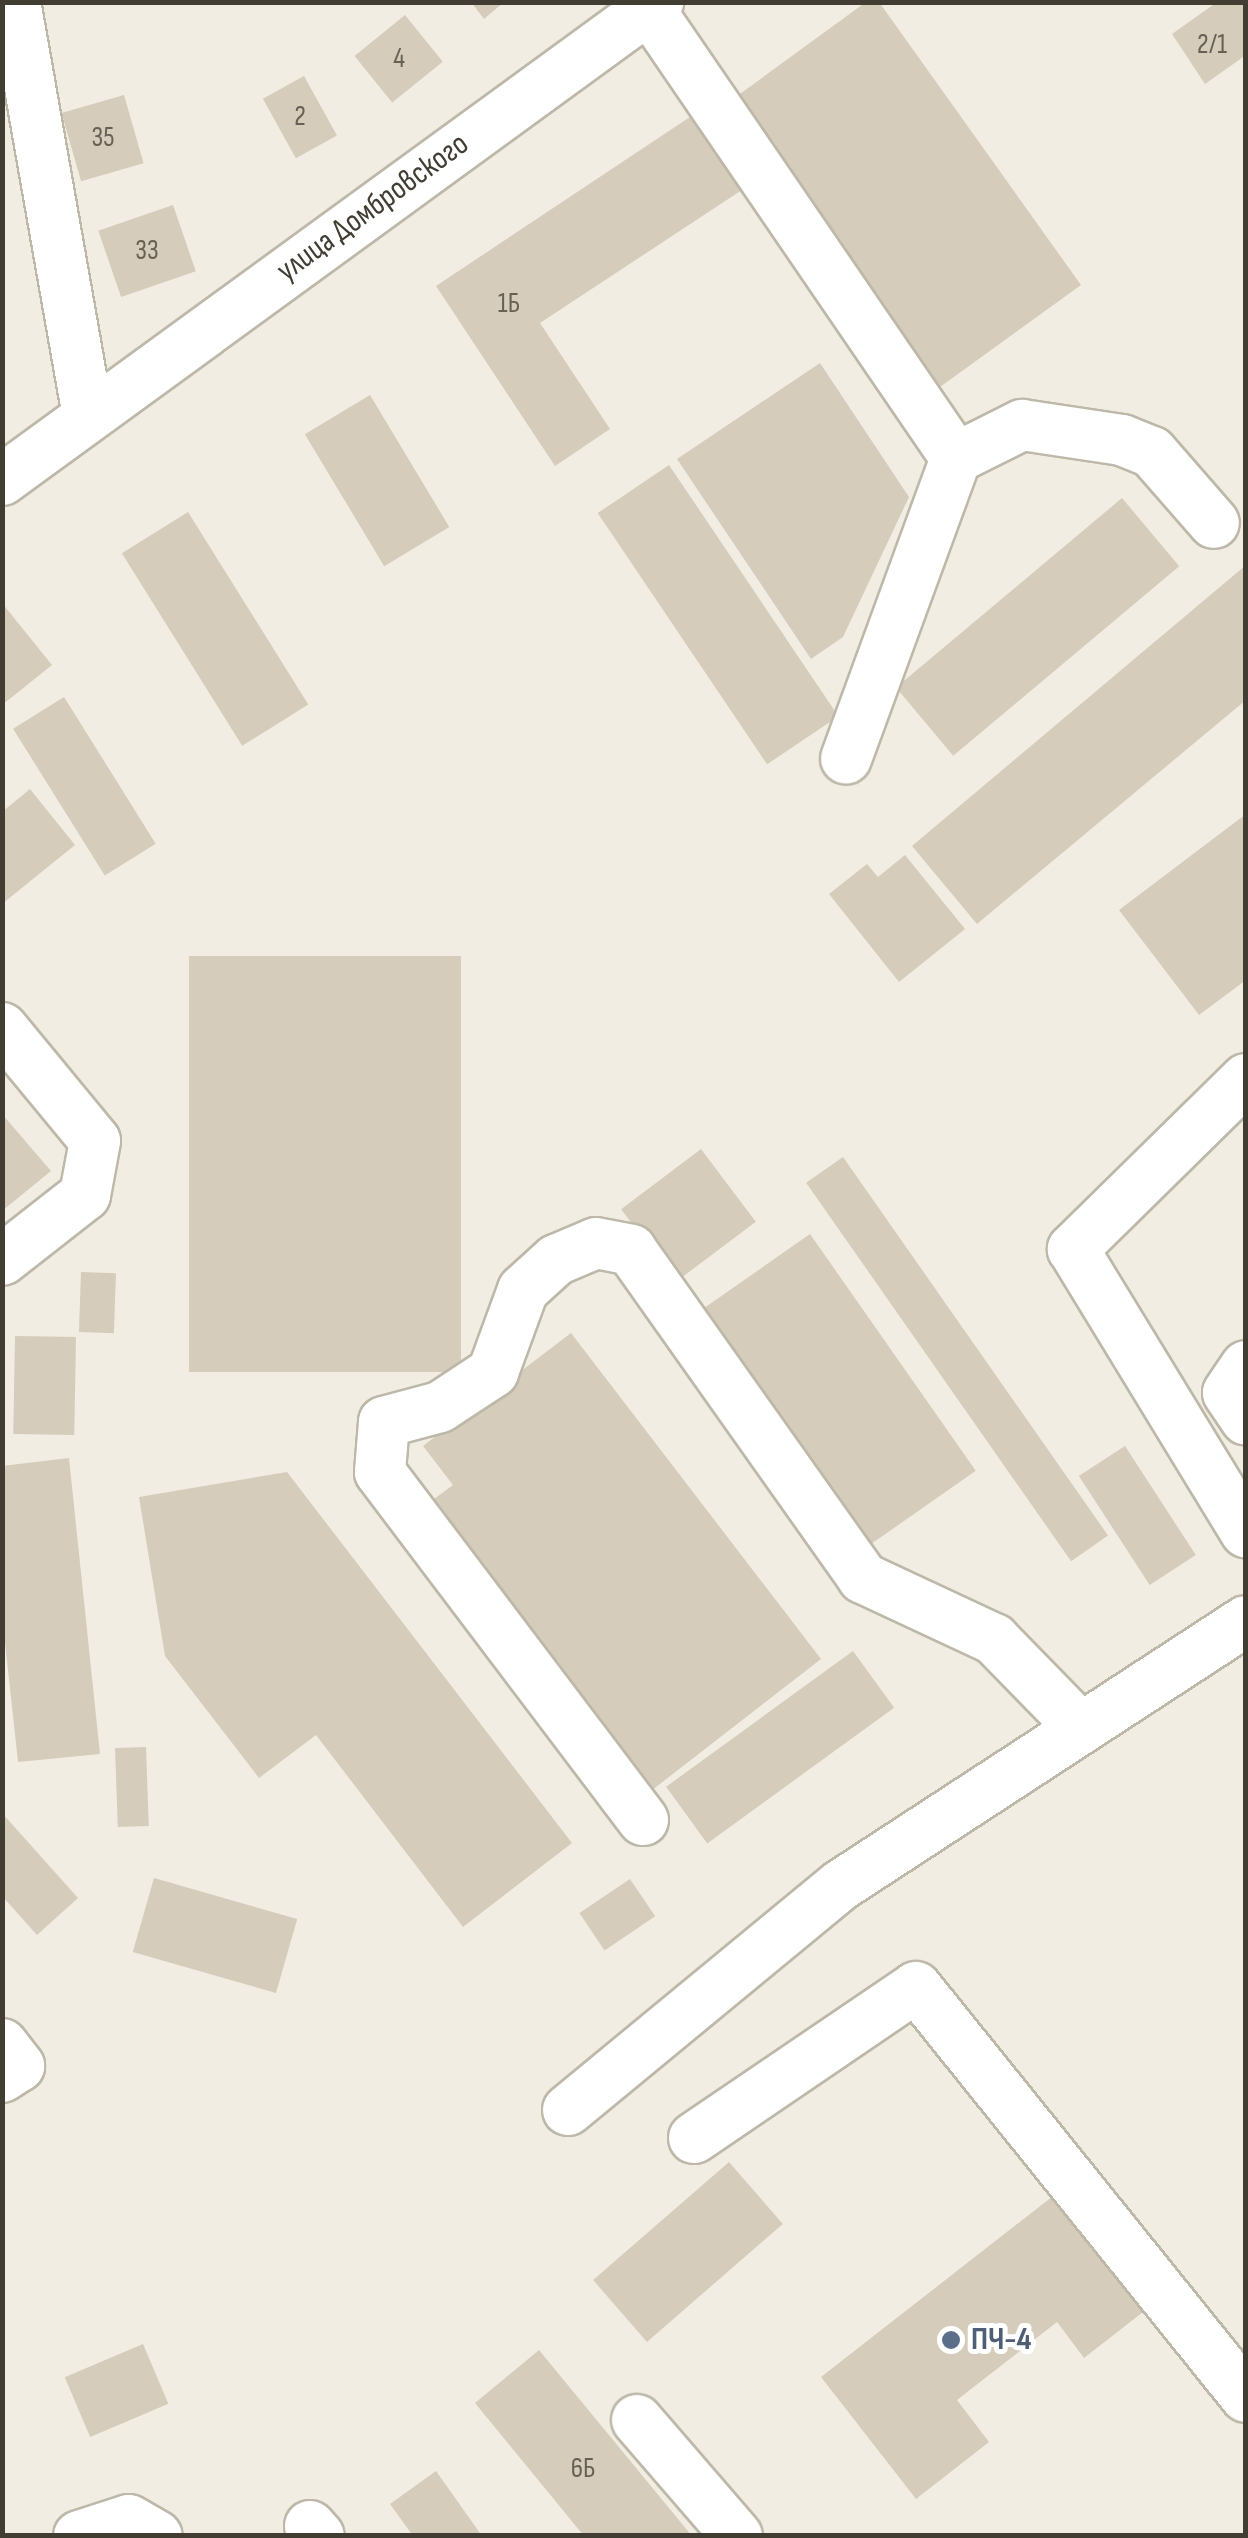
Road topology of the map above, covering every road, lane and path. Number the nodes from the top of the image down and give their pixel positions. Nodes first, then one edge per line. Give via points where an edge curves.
1 (15, 2) edge
2 (654, 6) edge
3 (88, 414) junction
4 (956, 458) junction
5 (2, 480) edge
6 (1214, 523) dead end
7 (846, 758) dead end
8 (2, 1028) edge
9 (1246, 1079) edge
10 (2, 1260) edge
11 (1246, 1366) edge
12 (1246, 1420) edge
13 (1246, 1532) edge
14 (1246, 1621) edge
15 (1081, 1728) junction
16 (643, 1820) dead end
17 (2, 2044) edge
18 (2, 2077) edge
19 (568, 2110) dead end
20 (694, 2138) dead end
21 (1246, 2397) edge
22 (637, 2420) dead end
23 (79, 2536) edge
24 (157, 2536) edge
25 (737, 2536) edge

1 - 3 street
2 - 3 street, улица Домбровского
2 - 4 street
3 - 5 street, улица Домбровского
4 - 6 street via 1022,425 1122,440 1152,452
4 - 7 street
8 - 10 street via 95,1141 85,1194
9 - 13 street via 1073,1249
11 - 12 street via 1228,1392
14 - 15 street
15 - 16 street via 994,1640 863,1578 630,1250 596,1244 556,1260 523,1290 493,1372 440,1407 384,1422 380,1472
15 - 19 street via 841,1885
17 - 18 street via 19,2066
20 - 21 street via 916,1988
22 - 25 street
23 - 24 street via 129,2520

